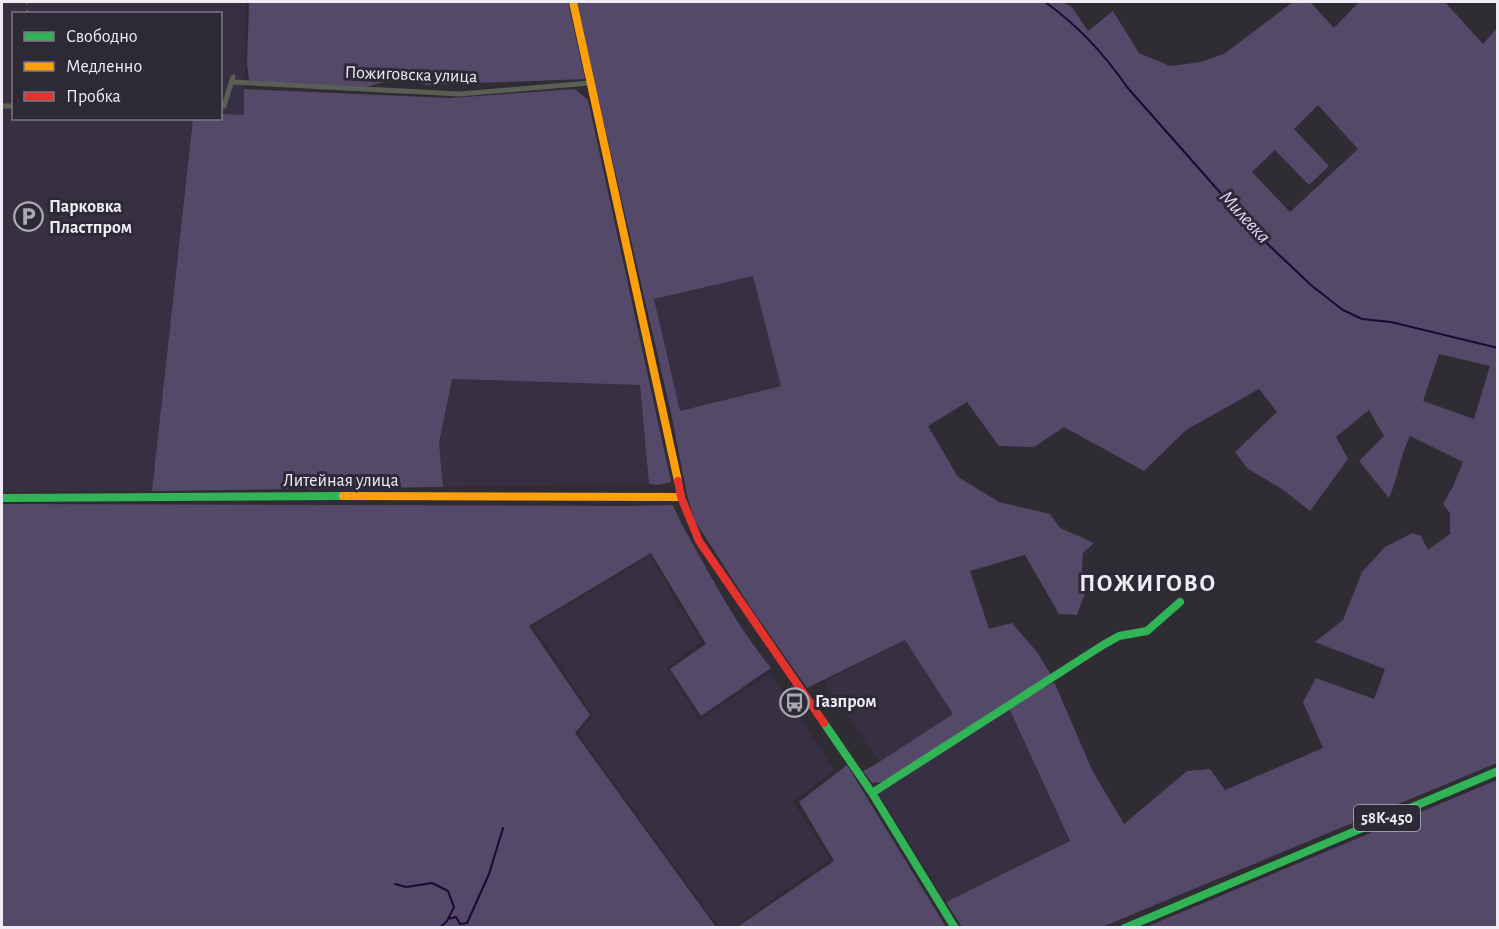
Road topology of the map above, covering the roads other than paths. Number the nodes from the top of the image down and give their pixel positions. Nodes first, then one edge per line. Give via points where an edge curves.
1 (573, 2) edge
2 (590, 83) junction
3 (222, 106) edge
4 (681, 497) junction
5 (2, 498) edge
6 (1180, 602) dead end
7 (1497, 771) edge
8 (872, 793) junction
9 (955, 927) edge
10 (1125, 927) edge

1 - 2 main road
2 - 3 street, Пожиговска улица via 460,94 232,80
2 - 4 main road
4 - 5 main road, Литейная улица
4 - 8 main road via 699,541
6 - 8 main road via 1147,631 1119,636 1103,645
7 - 10 main road, 58К-450
8 - 9 main road

